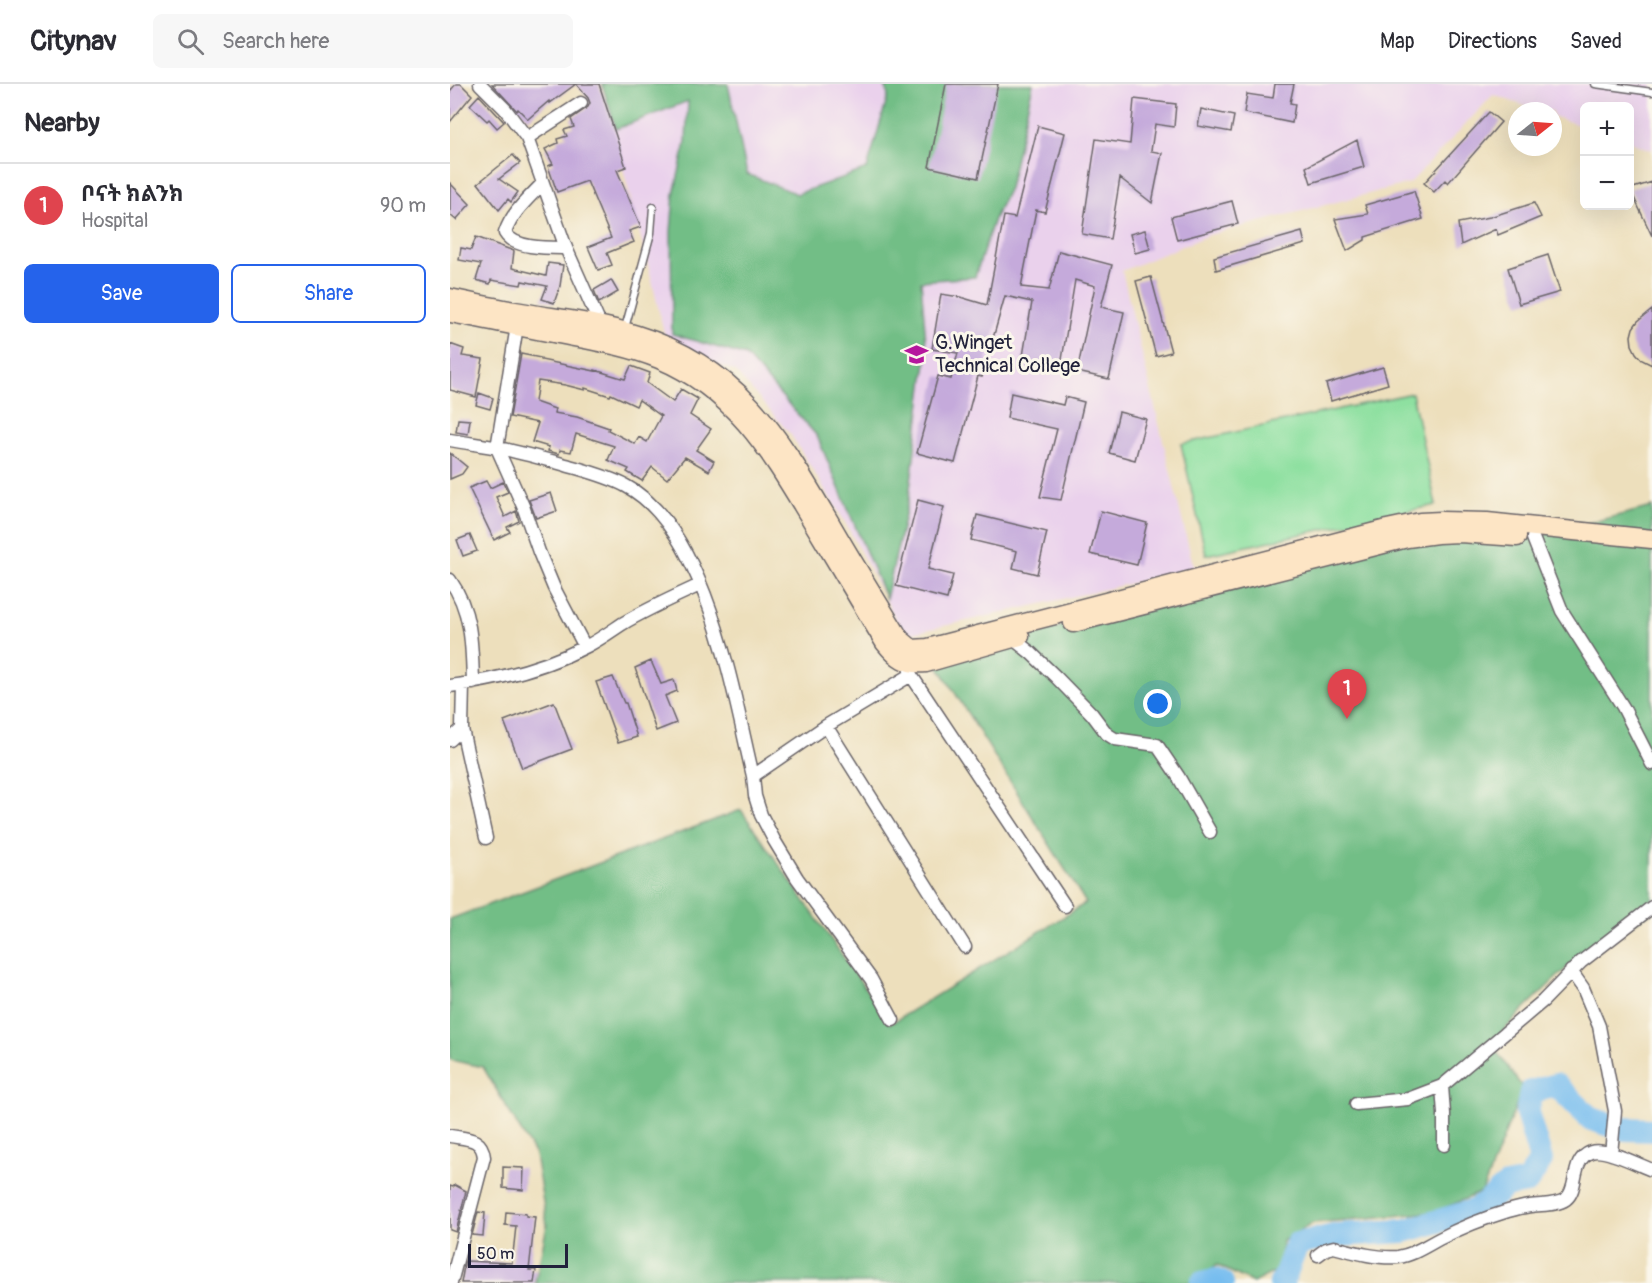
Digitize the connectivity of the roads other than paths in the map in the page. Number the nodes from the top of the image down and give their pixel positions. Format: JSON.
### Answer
{"nodes":[{"id":1,"x":480,"y":84,"type":"edge"},
{"id":2,"x":1595,"y":84,"type":"edge"},
{"id":3,"x":1652,"y":92,"type":"edge"},
{"id":4,"x":581,"y":103,"type":"dead end"},
{"id":5,"x":527,"y":138,"type":"junction"},
{"id":6,"x":543,"y":183,"type":"junction"},
{"id":7,"x":653,"y":207,"type":"dead end"},
{"id":8,"x":566,"y":248,"type":"junction"},
{"id":9,"x":450,"y":298,"type":"edge"},
{"id":10,"x":450,"y":313,"type":"edge"},
{"id":11,"x":517,"y":326,"type":"junction"},
{"id":12,"x":624,"y":331,"type":"junction"},
{"id":13,"x":603,"y":334,"type":"junction"},
{"id":14,"x":450,"y":440,"type":"edge"},
{"id":15,"x":497,"y":448,"type":"junction"},
{"id":16,"x":1575,"y":536,"type":"junction"},
{"id":17,"x":1533,"y":538,"type":"junction"},
{"id":18,"x":1652,"y":539,"type":"edge"},
{"id":19,"x":1652,"y":550,"type":"edge"},
{"id":20,"x":450,"y":580,"type":"edge"},
{"id":21,"x":700,"y":585,"type":"junction"},
{"id":22,"x":1012,"y":638,"type":"junction"},
{"id":23,"x":585,"y":647,"type":"junction"},
{"id":24,"x":909,"y":669,"type":"junction"},
{"id":25,"x":462,"y":684,"type":"edge"},
{"id":26,"x":826,"y":726,"type":"junction"},
{"id":27,"x":462,"y":729,"type":"junction"},
{"id":28,"x":450,"y":740,"type":"edge"},
{"id":29,"x":1652,"y":764,"type":"edge"},
{"id":30,"x":753,"y":776,"type":"junction"},
{"id":31,"x":1210,"y":832,"type":"dead end"},
{"id":32,"x":486,"y":838,"type":"dead end"},
{"id":33,"x":1065,"y":906,"type":"dead end"},
{"id":34,"x":1652,"y":907,"type":"edge"},
{"id":35,"x":965,"y":947,"type":"dead end"},
{"id":36,"x":1571,"y":971,"type":"junction"},
{"id":37,"x":893,"y":1020,"type":"dead end"},
{"id":38,"x":1442,"y":1086,"type":"junction"},
{"id":39,"x":1356,"y":1104,"type":"dead end"},
{"id":40,"x":450,"y":1136,"type":"edge"},
{"id":41,"x":1444,"y":1145,"type":"dead end"},
{"id":42,"x":1611,"y":1154,"type":"junction"},
{"id":43,"x":1652,"y":1170,"type":"edge"},
{"id":44,"x":1318,"y":1256,"type":"dead end"},
{"id":45,"x":451,"y":1283,"type":"edge"}],
"edges":[{"from":1,"to":5,"type":"street"},
{"from":2,"to":3,"type":"lane"},
{"from":4,"to":5,"type":"street"},
{"from":5,"to":6,"type":"street"},
{"from":6,"to":8,"type":"street"},
{"from":6,"to":8,"type":"street"},
{"from":7,"to":12,"type":"lane"},
{"from":8,"to":13,"type":"street"},
{"from":9,"to":13,"type":"main road"},
{"from":10,"to":11,"type":"main road"},
{"from":11,"to":13,"type":"main road"},
{"from":11,"to":15,"type":"street"},
{"from":12,"to":13,"type":"main road"},
{"from":12,"to":16,"type":"main road"},
{"from":13,"to":24,"type":"main road"},
{"from":14,"to":15,"type":"street"},
{"from":15,"to":21,"type":"street"},
{"from":15,"to":23,"type":"street"},
{"from":16,"to":17,"type":"main road"},
{"from":16,"to":18,"type":"main road"},
{"from":16,"to":19,"type":"main road"},
{"from":17,"to":22,"type":"main road"},
{"from":17,"to":29,"type":"street"},
{"from":20,"to":25,"type":"street"},
{"from":21,"to":23,"type":"street"},
{"from":21,"to":30,"type":"street"},
{"from":22,"to":24,"type":"main road"},
{"from":22,"to":31,"type":"street"},
{"from":23,"to":25,"type":"street"},
{"from":24,"to":26,"type":"street"},
{"from":24,"to":33,"type":"street"},
{"from":25,"to":27,"type":"street"},
{"from":26,"to":30,"type":"street"},
{"from":26,"to":35,"type":"street"},
{"from":27,"to":28,"type":"street"},
{"from":27,"to":32,"type":"street"},
{"from":30,"to":37,"type":"street"},
{"from":34,"to":36,"type":"street"},
{"from":36,"to":38,"type":"street"},
{"from":36,"to":42,"type":"street"},
{"from":38,"to":39,"type":"street"},
{"from":38,"to":41,"type":"street"},
{"from":40,"to":45,"type":"street"},
{"from":42,"to":43,"type":"street"},
{"from":42,"to":44,"type":"street"}]}
